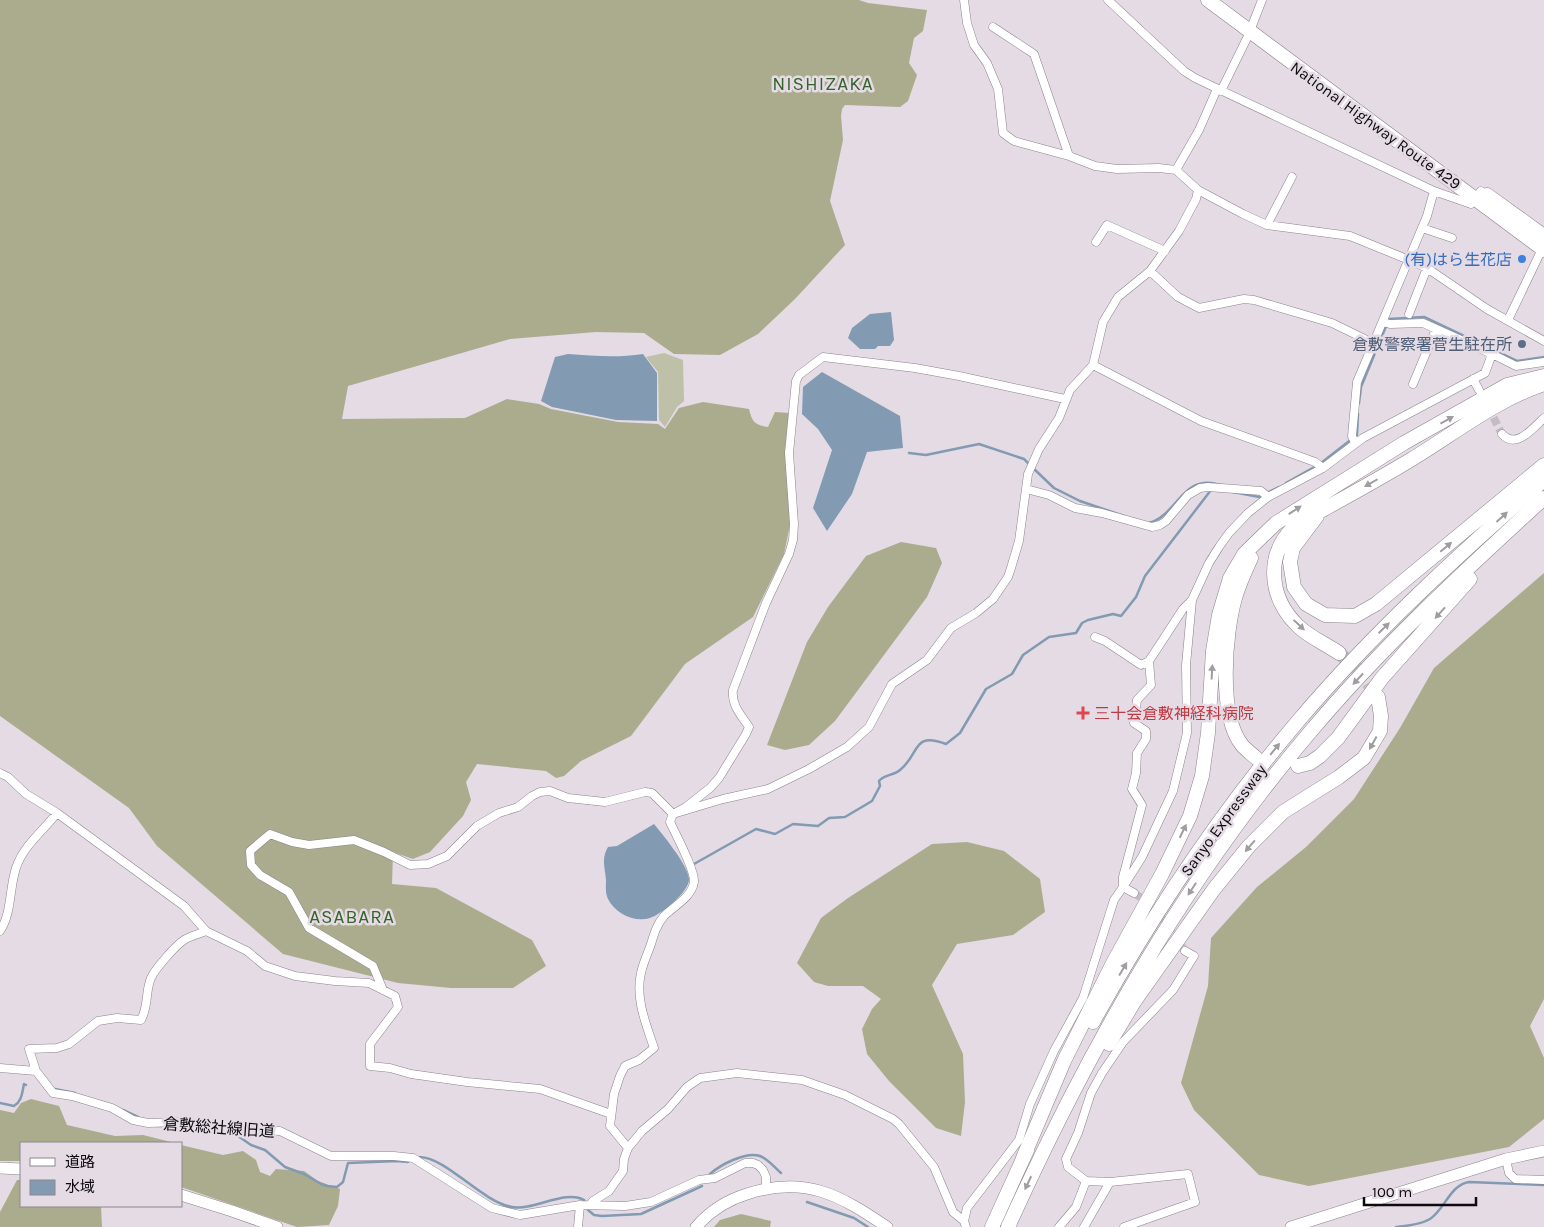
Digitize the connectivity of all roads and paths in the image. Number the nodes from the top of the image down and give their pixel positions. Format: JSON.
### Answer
{"nodes":[{"id":1,"x":964,"y":0,"type":"edge"},
{"id":2,"x":1108,"y":0,"type":"edge"},
{"id":3,"x":1208,"y":0,"type":"edge"},
{"id":4,"x":1223,"y":0,"type":"edge"},
{"id":5,"x":1262,"y":0,"type":"edge"},
{"id":6,"x":993,"y":27,"type":"dead end"},
{"id":7,"x":1252,"y":27,"type":"junction"},
{"id":8,"x":1219,"y":90,"type":"junction"},
{"id":9,"x":1069,"y":156,"type":"junction"},
{"id":10,"x":1176,"y":170,"type":"junction"},
{"id":11,"x":1292,"y":177,"type":"dead end"},
{"id":12,"x":1198,"y":190,"type":"junction"},
{"id":13,"x":1434,"y":191,"type":"junction"},
{"id":14,"x":1478,"y":194,"type":"junction"},
{"id":15,"x":1267,"y":224,"type":"junction"},
{"id":16,"x":1422,"y":228,"type":"junction"},
{"id":17,"x":1452,"y":238,"type":"dead end"},
{"id":18,"x":1096,"y":242,"type":"dead end"},
{"id":19,"x":1543,"y":245,"type":"edge"},
{"id":20,"x":1165,"y":250,"type":"junction"},
{"id":21,"x":1409,"y":260,"type":"junction"},
{"id":22,"x":1427,"y":268,"type":"junction"},
{"id":23,"x":1150,"y":271,"type":"junction"},
{"id":24,"x":1409,"y":314,"type":"dead end"},
{"id":25,"x":1508,"y":320,"type":"junction"},
{"id":26,"x":1387,"y":323,"type":"junction"},
{"id":27,"x":1436,"y":329,"type":"junction"},
{"id":28,"x":1544,"y":341,"type":"edge"},
{"id":29,"x":1374,"y":344,"type":"junction"},
{"id":30,"x":1492,"y":354,"type":"junction"},
{"id":31,"x":1544,"y":362,"type":"edge"},
{"id":32,"x":1093,"y":365,"type":"junction"},
{"id":33,"x":1544,"y":376,"type":"edge"},
{"id":34,"x":1473,"y":379,"type":"junction"},
{"id":35,"x":1412,"y":384,"type":"dead end"},
{"id":36,"x":1544,"y":384,"type":"edge"},
{"id":37,"x":1479,"y":390,"type":"dead end"},
{"id":38,"x":1065,"y":399,"type":"junction"},
{"id":39,"x":1544,"y":418,"type":"edge"},
{"id":40,"x":1502,"y":434,"type":"dead end"},
{"id":41,"x":1353,"y":440,"type":"junction"},
{"id":42,"x":1544,"y":465,"type":"edge"},
{"id":43,"x":1321,"y":466,"type":"junction"},
{"id":44,"x":1544,"y":480,"type":"edge"},
{"id":45,"x":1026,"y":489,"type":"junction"},
{"id":46,"x":1266,"y":495,"type":"junction"},
{"id":47,"x":1544,"y":498,"type":"edge"},
{"id":48,"x":1323,"y":510,"type":"junction"},
{"id":49,"x":1258,"y":542,"type":"junction"},
{"id":50,"x":1192,"y":600,"type":"junction"},
{"id":51,"x":1095,"y":637,"type":"dead end"},
{"id":52,"x":1339,"y":652,"type":"tunnel mouth"},
{"id":53,"x":1149,"y":662,"type":"junction"},
{"id":54,"x":1378,"y":697,"type":"tunnel mouth"},
{"id":55,"x":1256,"y":758,"type":"dead end"},
{"id":56,"x":1298,"y":766,"type":"dead end"},
{"id":57,"x":0,"y":773,"type":"edge"},
{"id":58,"x":57,"y":813,"type":"junction"},
{"id":59,"x":673,"y":814,"type":"junction"},
{"id":60,"x":1124,"y":887,"type":"junction"},
{"id":61,"x":1134,"y":893,"type":"tunnel mouth"},
{"id":62,"x":206,"y":931,"type":"junction"},
{"id":63,"x":0,"y":932,"type":"edge"},
{"id":64,"x":1185,"y":951,"type":"tunnel mouth"},
{"id":65,"x":382,"y":990,"type":"junction"},
{"id":66,"x":0,"y":1068,"type":"edge"},
{"id":67,"x":36,"y":1071,"type":"junction"},
{"id":68,"x":611,"y":1114,"type":"junction"},
{"id":69,"x":628,"y":1148,"type":"junction"},
{"id":70,"x":1544,"y":1151,"type":"edge"},
{"id":71,"x":1023,"y":1158,"type":"junction"},
{"id":72,"x":1506,"y":1159,"type":"junction"},
{"id":73,"x":1037,"y":1165,"type":"junction"},
{"id":74,"x":0,"y":1168,"type":"edge"},
{"id":75,"x":20,"y":1169,"type":"edge"},
{"id":76,"x":1544,"y":1180,"type":"edge"},
{"id":77,"x":1086,"y":1181,"type":"junction"},
{"id":78,"x":1110,"y":1182,"type":"junction"},
{"id":79,"x":766,"y":1188,"type":"junction"},
{"id":80,"x":182,"y":1195,"type":"edge"},
{"id":81,"x":585,"y":1205,"type":"junction"},
{"id":82,"x":994,"y":1221,"type":"edge"},
{"id":83,"x":965,"y":1224,"type":"edge"},
{"id":84,"x":1009,"y":1224,"type":"edge"},
{"id":85,"x":276,"y":1227,"type":"edge"},
{"id":86,"x":578,"y":1227,"type":"edge"},
{"id":87,"x":696,"y":1227,"type":"edge"},
{"id":88,"x":887,"y":1227,"type":"edge"},
{"id":89,"x":1059,"y":1227,"type":"edge"},
{"id":90,"x":1084,"y":1227,"type":"edge"},
{"id":91,"x":1124,"y":1227,"type":"edge"},
{"id":92,"x":1292,"y":1227,"type":"edge"}],
"edges":[{"from":1,"to":9,"type":"street"},
{"from":2,"to":8,"type":"street"},
{"from":3,"to":7,"type":"highway","name":"National Highway Route 429"},
{"from":4,"to":7,"type":"highway","name":"National Highway Route 429"},
{"from":5,"to":7,"type":"street"},
{"from":6,"to":9,"type":"street"},
{"from":7,"to":8,"type":"street"},
{"from":7,"to":14,"type":"highway","name":"National Highway Route 429"},
{"from":8,"to":10,"type":"street"},
{"from":8,"to":13,"type":"street"},
{"from":9,"to":10,"type":"street"},
{"from":10,"to":12,"type":"street"},
{"from":11,"to":15,"type":"street"},
{"from":12,"to":15,"type":"street"},
{"from":12,"to":20,"type":"street"},
{"from":13,"to":14,"type":"street"},
{"from":13,"to":16,"type":"street"},
{"from":14,"to":19,"type":"highway","name":"National Highway Route 429"},
{"from":15,"to":21,"type":"street"},
{"from":16,"to":17,"type":"street"},
{"from":16,"to":21,"type":"street"},
{"from":18,"to":20,"type":"street"},
{"from":19,"to":25,"type":"street"},
{"from":20,"to":23,"type":"street"},
{"from":21,"to":22,"type":"street"},
{"from":21,"to":26,"type":"street"},
{"from":22,"to":24,"type":"street"},
{"from":22,"to":25,"type":"street"},
{"from":23,"to":29,"type":"street"},
{"from":23,"to":32,"type":"street"},
{"from":25,"to":28,"type":"street"},
{"from":26,"to":27,"type":"street"},
{"from":26,"to":29,"type":"street"},
{"from":27,"to":30,"type":"street"},
{"from":27,"to":35,"type":"street"},
{"from":29,"to":41,"type":"street"},
{"from":30,"to":31,"type":"street"},
{"from":30,"to":34,"type":"street"},
{"from":32,"to":38,"type":"street"},
{"from":32,"to":43,"type":"street"},
{"from":49,"to":33,"type":"highway","one_way":true},
{"from":34,"to":37,"type":"street"},
{"from":34,"to":41,"type":"street"},
{"from":36,"to":48,"type":"highway","one_way":true},
{"from":38,"to":45,"type":"street"},
{"from":38,"to":59,"type":"street"},
{"from":39,"to":40,"type":"street"},
{"from":41,"to":43,"type":"street"},
{"from":48,"to":42,"type":"highway","one_way":true},
{"from":43,"to":46,"type":"street"},
{"from":71,"to":44,"type":"highway","name":"Sanyo Expressway","one_way":true},
{"from":45,"to":46,"type":"street"},
{"from":45,"to":59,"type":"street"},
{"from":46,"to":50,"type":"street"},
{"from":47,"to":56,"type":"highway","one_way":true},
{"from":47,"to":73,"type":"highway","name":"Sanyo Expressway","one_way":true},
{"from":48,"to":52,"type":"highway","one_way":true},
{"from":49,"to":55,"type":"highway"},
{"from":71,"to":49,"type":"highway","one_way":true},
{"from":50,"to":53,"type":"street"},
{"from":50,"to":60,"type":"street"},
{"from":51,"to":53,"type":"street"},
{"from":53,"to":60,"type":"street"},
{"from":54,"to":73,"type":"highway","one_way":true},
{"from":57,"to":58,"type":"street"},
{"from":58,"to":62,"type":"street"},
{"from":58,"to":63,"type":"street"},
{"from":59,"to":65,"type":"street"},
{"from":59,"to":68,"type":"street"},
{"from":60,"to":61,"type":"street"},
{"from":60,"to":83,"type":"street"},
{"from":62,"to":65,"type":"street"},
{"from":62,"to":67,"type":"street"},
{"from":64,"to":77,"type":"street"},
{"from":65,"to":68,"type":"street"},
{"from":66,"to":67,"type":"street"},
{"from":67,"to":81,"type":"street","name":"倉敷総社線旧道"},
{"from":68,"to":69,"type":"street"},
{"from":69,"to":81,"type":"street"},
{"from":69,"to":83,"type":"street"},
{"from":70,"to":72,"type":"main road"},
{"from":71,"to":82,"type":"highway","name":"Sanyo Expressway"},
{"from":72,"to":76,"type":"street"},
{"from":72,"to":92,"type":"main road"},
{"from":73,"to":84,"type":"highway","name":"Sanyo Expressway","one_way":true},
{"from":74,"to":75,"type":"main road"},
{"from":77,"to":78,"type":"street"},
{"from":77,"to":89,"type":"street"},
{"from":78,"to":90,"type":"street"},
{"from":78,"to":91,"type":"street"},
{"from":79,"to":81,"type":"street","name":"倉敷総社線旧道"},
{"from":79,"to":87,"type":"main road"},
{"from":79,"to":88,"type":"main road"},
{"from":80,"to":85,"type":"main road"},
{"from":81,"to":86,"type":"street"}]}
